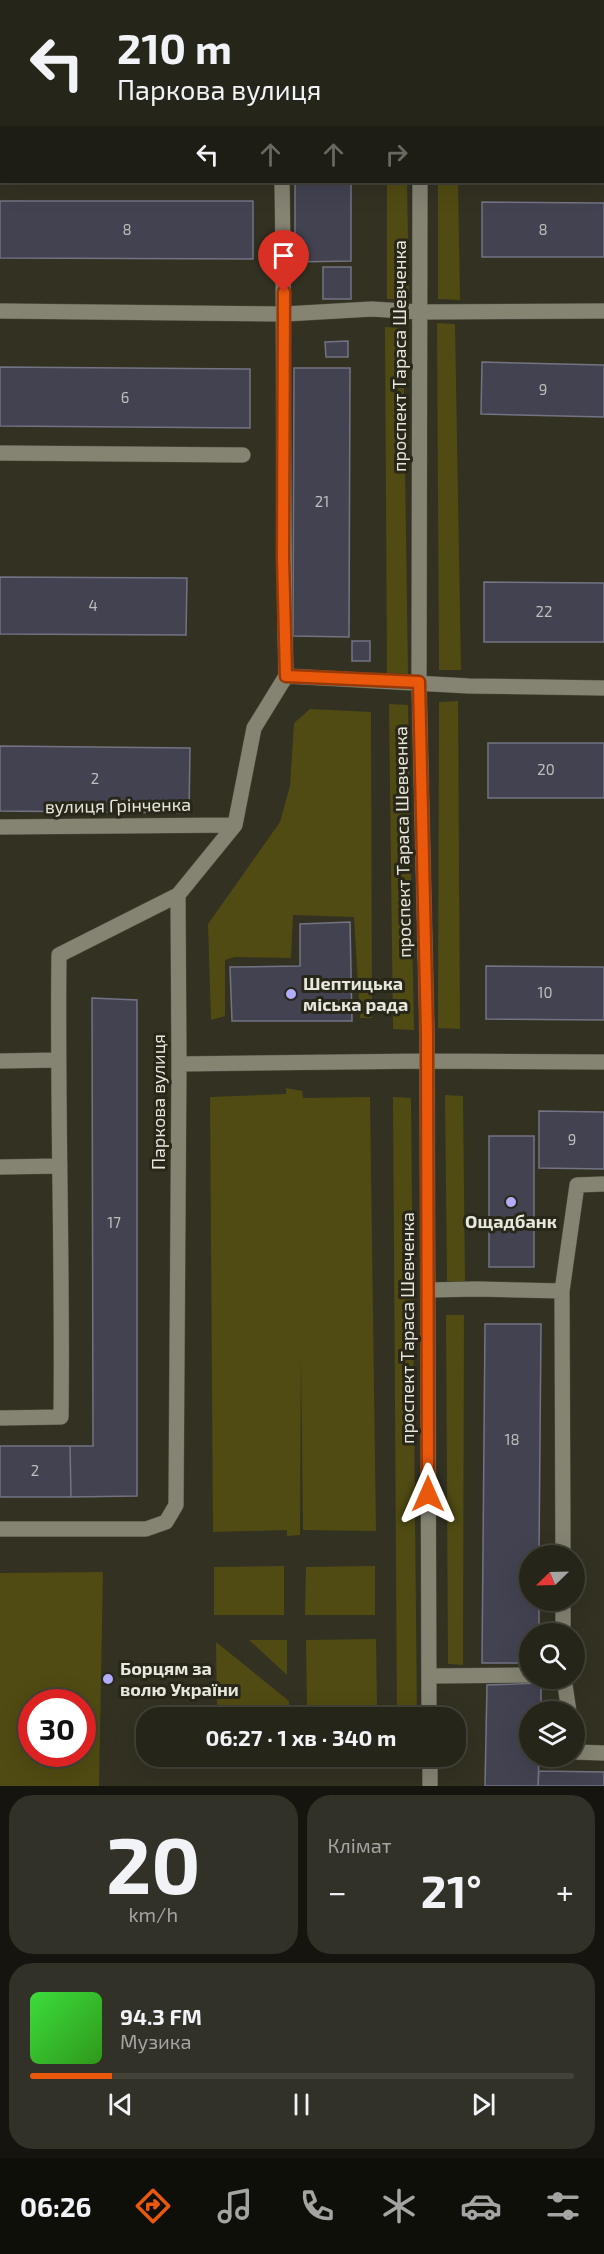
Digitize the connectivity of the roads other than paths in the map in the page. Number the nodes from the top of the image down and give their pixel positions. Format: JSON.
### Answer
{"nodes":[{"id":1,"x":282,"y":183,"type":"edge"},
{"id":2,"x":420,"y":183,"type":"edge"},
{"id":3,"x":0,"y":311,"type":"edge"},
{"id":4,"x":604,"y":311,"type":"edge"},
{"id":5,"x":419,"y":312,"type":"junction"},
{"id":6,"x":285,"y":314,"type":"junction"},
{"id":7,"x":0,"y":453,"type":"edge"},
{"id":8,"x":243,"y":455,"type":"dead end"},
{"id":9,"x":286,"y":676,"type":"junction"},
{"id":10,"x":419,"y":682,"type":"junction"},
{"id":11,"x":604,"y":688,"type":"edge"},
{"id":12,"x":236,"y":825,"type":"junction"},
{"id":13,"x":0,"y":827,"type":"edge"},
{"id":14,"x":178,"y":895,"type":"junction"},
{"id":15,"x":58,"y":1060,"type":"junction"},
{"id":16,"x":0,"y":1061,"type":"edge"},
{"id":17,"x":426,"y":1061,"type":"junction"},
{"id":18,"x":604,"y":1062,"type":"edge"},
{"id":19,"x":179,"y":1064,"type":"junction"},
{"id":20,"x":60,"y":1166,"type":"junction"},
{"id":21,"x":0,"y":1167,"type":"edge"},
{"id":22,"x":604,"y":1184,"type":"edge"},
{"id":23,"x":428,"y":1290,"type":"junction"},
{"id":24,"x":562,"y":1291,"type":"junction"},
{"id":25,"x":0,"y":1418,"type":"edge"},
{"id":26,"x":0,"y":1529,"type":"edge"},
{"id":27,"x":563,"y":1545,"type":"edge"},
{"id":28,"x":519,"y":1675,"type":"edge"},
{"id":29,"x":429,"y":1676,"type":"junction"},
{"id":30,"x":429,"y":1707,"type":"edge"},
{"id":31,"x":585,"y":1752,"type":"edge"},
{"id":32,"x":604,"y":1753,"type":"edge"},
{"id":33,"x":430,"y":1767,"type":"edge"},
{"id":34,"x":430,"y":1786,"type":"edge"}],
"edges":[{"from":1,"to":6,"type":"street"},
{"from":2,"to":5,"type":"street","name":"проспект Тараса Шевченка"},
{"from":3,"to":6,"type":"street"},
{"from":4,"to":5,"type":"street"},
{"from":5,"to":6,"type":"street"},
{"from":5,"to":10,"type":"street","name":"проспект Тараса Шевченка"},
{"from":6,"to":9,"type":"street"},
{"from":7,"to":8,"type":"street"},
{"from":9,"to":10,"type":"street"},
{"from":9,"to":12,"type":"street"},
{"from":10,"to":11,"type":"street"},
{"from":10,"to":17,"type":"street","name":"проспект Тараса Шевченка"},
{"from":12,"to":13,"type":"street","name":"вулиця Грінченка"},
{"from":12,"to":14,"type":"street"},
{"from":14,"to":15,"type":"street"},
{"from":14,"to":19,"type":"street","name":"Паркова вулиця"},
{"from":15,"to":16,"type":"street"},
{"from":15,"to":20,"type":"street"},
{"from":17,"to":18,"type":"street"},
{"from":17,"to":19,"type":"street"},
{"from":17,"to":23,"type":"street","name":"проспект Тараса Шевченка"},
{"from":19,"to":26,"type":"street","name":"Паркова вулиця"},
{"from":20,"to":21,"type":"street"},
{"from":20,"to":25,"type":"street"},
{"from":22,"to":24,"type":"street"},
{"from":23,"to":24,"type":"street"},
{"from":23,"to":29,"type":"street","name":"проспект Тараса Шевченка"},
{"from":24,"to":27,"type":"street"},
{"from":28,"to":29,"type":"street"},
{"from":29,"to":30,"type":"street","name":"проспект Тараса Шевченка"},
{"from":31,"to":32,"type":"street"},
{"from":33,"to":34,"type":"street"}]}
